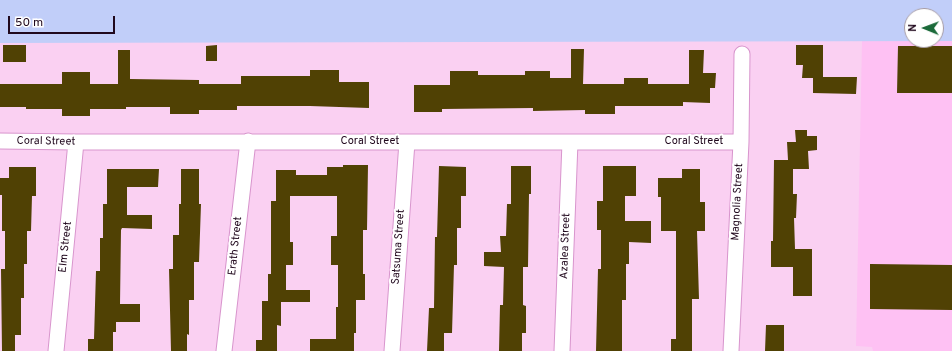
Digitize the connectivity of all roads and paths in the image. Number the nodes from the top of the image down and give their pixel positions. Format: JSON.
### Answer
{"nodes":[{"id":1,"x":742,"y":54,"type":"dead end"},
{"id":2,"x":0,"y":141,"type":"edge"},
{"id":3,"x":248,"y":141,"type":"junction"},
{"id":4,"x":76,"y":142,"type":"junction"},
{"id":5,"x":407,"y":142,"type":"junction"},
{"id":6,"x":570,"y":142,"type":"junction"},
{"id":7,"x":741,"y":142,"type":"junction"},
{"id":8,"x":56,"y":351,"type":"edge"},
{"id":9,"x":224,"y":351,"type":"edge"},
{"id":10,"x":392,"y":351,"type":"edge"},
{"id":11,"x":562,"y":351,"type":"edge"},
{"id":12,"x":731,"y":351,"type":"edge"}],
"edges":[{"from":1,"to":7,"type":"street","name":"Magnolia Street"},
{"from":2,"to":4,"type":"street","name":"Coral Street"},
{"from":3,"to":4,"type":"street","name":"Coral Street"},
{"from":3,"to":5,"type":"street","name":"Coral Street"},
{"from":3,"to":9,"type":"street","name":"Erath Street"},
{"from":4,"to":8,"type":"street","name":"Elm Street"},
{"from":5,"to":6,"type":"street","name":"Coral Street"},
{"from":5,"to":10,"type":"street","name":"Satsuma Street"},
{"from":6,"to":7,"type":"street","name":"Coral Street"},
{"from":6,"to":11,"type":"street","name":"Azalea Street"},
{"from":7,"to":12,"type":"street","name":"Magnolia Street"}]}
